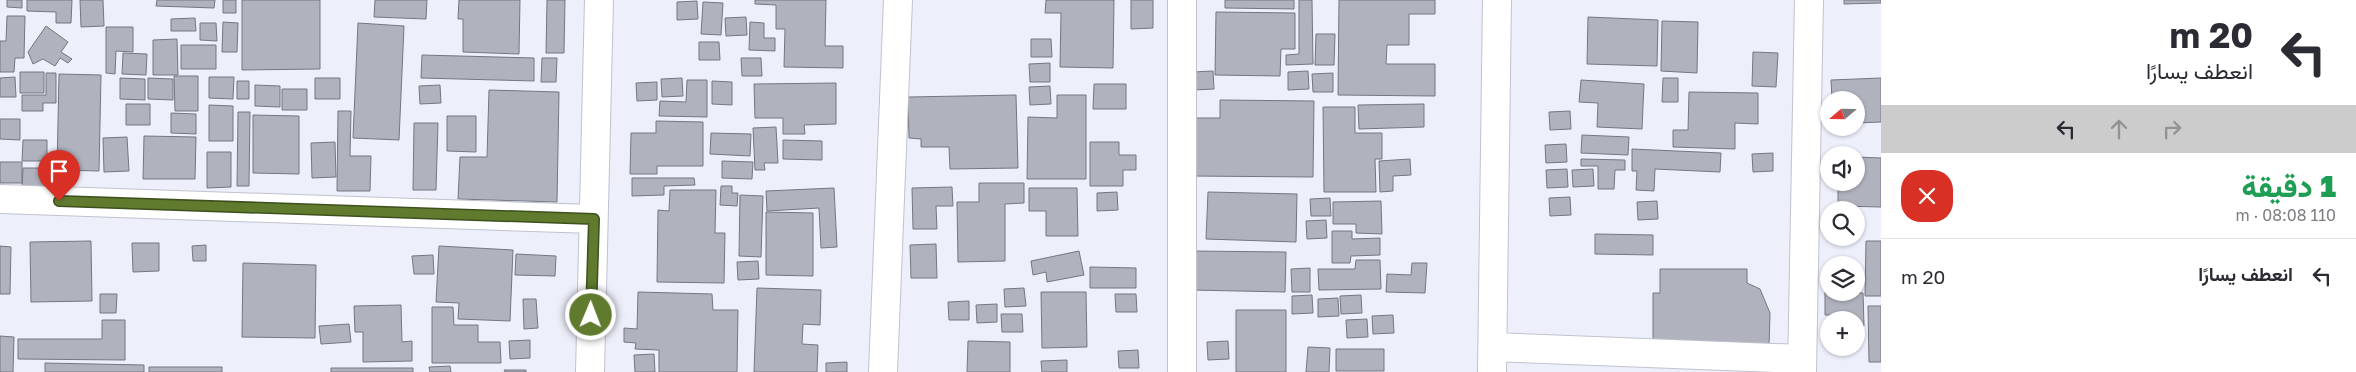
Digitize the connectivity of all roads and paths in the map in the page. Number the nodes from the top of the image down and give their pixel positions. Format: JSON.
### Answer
{"nodes":[{"id":1,"x":599,"y":0,"type":"edge"},
{"id":2,"x":898,"y":0,"type":"edge"},
{"id":3,"x":1182,"y":0,"type":"edge"},
{"id":4,"x":1497,"y":0,"type":"edge"},
{"id":5,"x":1809,"y":0,"type":"edge"},
{"id":6,"x":0,"y":200,"type":"edge"},
{"id":7,"x":594,"y":219,"type":"junction"},
{"id":8,"x":1492,"y":359,"type":"edge"},
{"id":9,"x":1802,"y":366,"type":"edge"},
{"id":10,"x":590,"y":372,"type":"edge"},
{"id":11,"x":883,"y":372,"type":"edge"},
{"id":12,"x":1182,"y":372,"type":"edge"}],
"edges":[{"from":1,"to":7,"type":"street"},
{"from":2,"to":11,"type":"street"},
{"from":3,"to":12,"type":"street"},
{"from":4,"to":8,"type":"street"},
{"from":5,"to":9,"type":"street"},
{"from":6,"to":7,"type":"street"},
{"from":7,"to":10,"type":"street"},
{"from":8,"to":9,"type":"street"}]}
